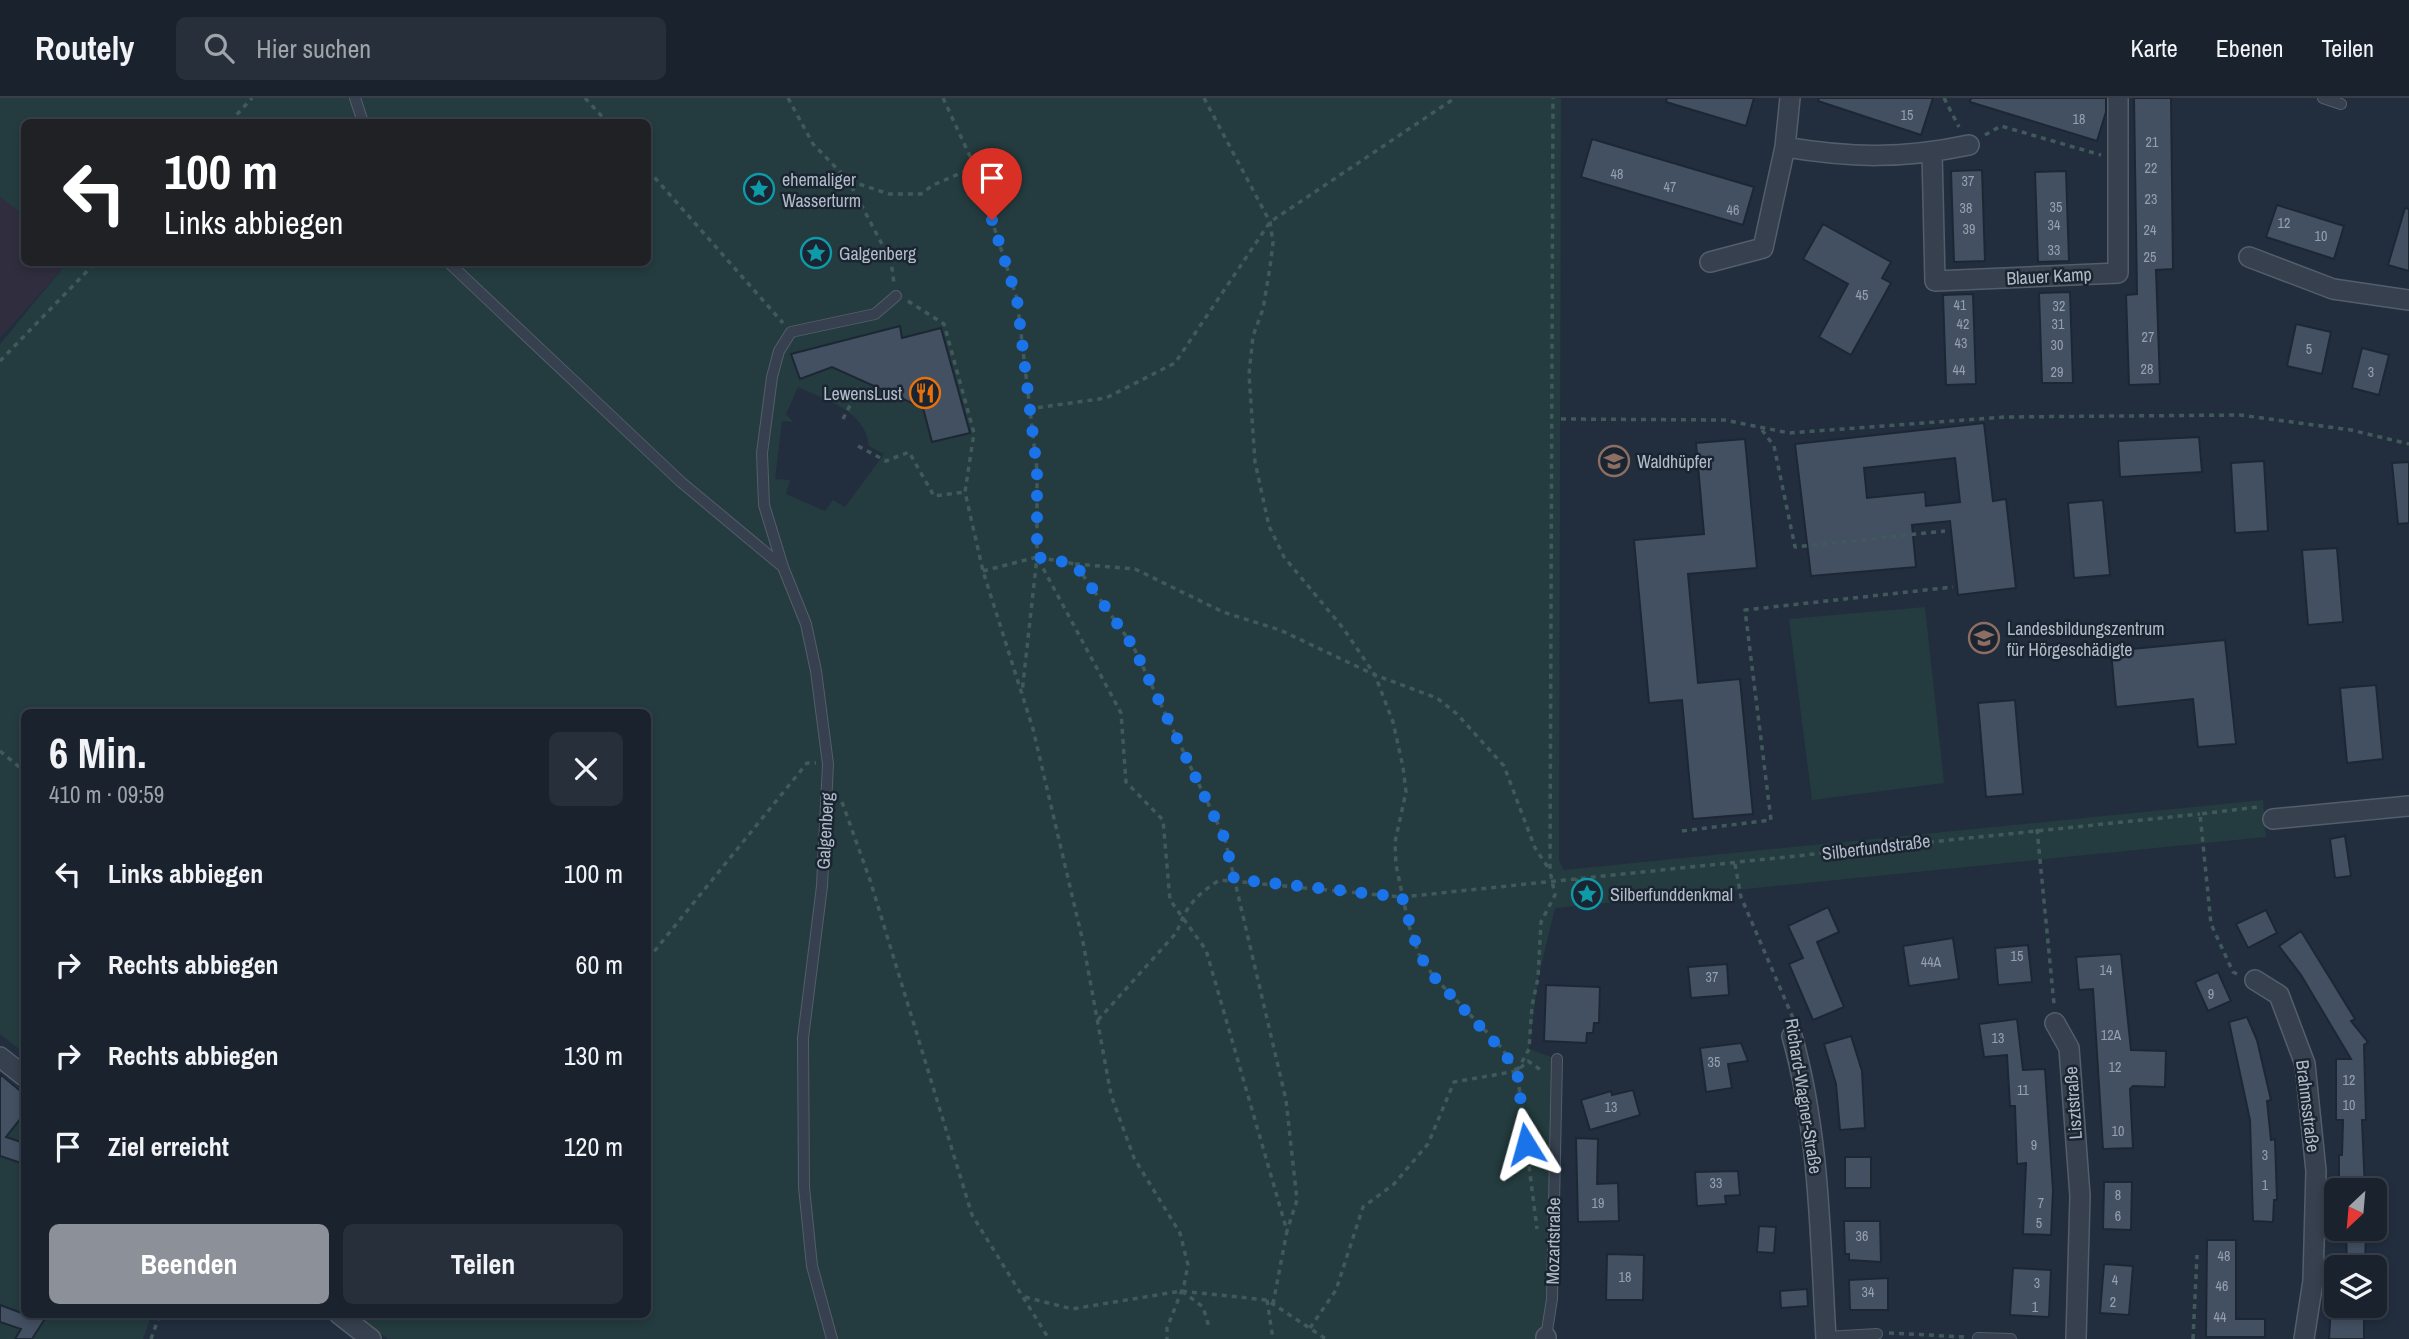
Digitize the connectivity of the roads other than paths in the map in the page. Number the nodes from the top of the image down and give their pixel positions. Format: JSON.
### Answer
{"nodes":[{"id":1,"x":355,"y":98,"type":"edge"},
{"id":2,"x":1790,"y":98,"type":"edge"},
{"id":3,"x":2118,"y":98,"type":"edge"},
{"id":4,"x":2323,"y":98,"type":"edge"},
{"id":5,"x":2342,"y":104,"type":"dead end"},
{"id":6,"x":362,"y":119,"type":"edge"},
{"id":7,"x":1969,"y":145,"type":"road end"},
{"id":8,"x":1785,"y":147,"type":"junction"},
{"id":9,"x":1932,"y":152,"type":"junction"},
{"id":10,"x":2249,"y":257,"type":"dead end"},
{"id":11,"x":1710,"y":262,"type":"dead end"},
{"id":12,"x":452,"y":266,"type":"edge"},
{"id":13,"x":896,"y":296,"type":"road end"},
{"id":14,"x":2409,"y":300,"type":"edge"},
{"id":15,"x":783,"y":567,"type":"junction"},
{"id":16,"x":2409,"y":806,"type":"edge"},
{"id":17,"x":2266,"y":813,"type":"road end"},
{"id":18,"x":2255,"y":981,"type":"road end"},
{"id":19,"x":2055,"y":1023,"type":"road end"},
{"id":20,"x":1792,"y":1037,"type":"road end"},
{"id":21,"x":0,"y":1057,"type":"edge"},
{"id":22,"x":1557,"y":1059,"type":"road end"},
{"id":23,"x":21,"y":1074,"type":"edge"},
{"id":24,"x":344,"y":1318,"type":"edge"},
{"id":25,"x":1877,"y":1334,"type":"road end"},
{"id":26,"x":1546,"y":1338,"type":"edge"},
{"id":27,"x":1826,"y":1338,"type":"edge"},
{"id":28,"x":1978,"y":1338,"type":"edge"},
{"id":29,"x":371,"y":1339,"type":"edge"},
{"id":30,"x":832,"y":1339,"type":"edge"},
{"id":31,"x":2011,"y":1339,"type":"edge"},
{"id":32,"x":2076,"y":1339,"type":"edge"},
{"id":33,"x":2304,"y":1339,"type":"edge"}],
"edges":[{"from":1,"to":6,"type":"lane"},
{"from":2,"to":8,"type":"street"},
{"from":3,"to":9,"type":"street","name":"Blauer Kamp"},
{"from":4,"to":5,"type":"lane"},
{"from":7,"to":9,"type":"street"},
{"from":8,"to":9,"type":"street"},
{"from":8,"to":11,"type":"street"},
{"from":10,"to":14,"type":"street"},
{"from":12,"to":15,"type":"lane","name":"Galgenberg"},
{"from":13,"to":15,"type":"lane"},
{"from":15,"to":30,"type":"lane","name":"Galgenberg"},
{"from":16,"to":17,"type":"street"},
{"from":18,"to":33,"type":"street","name":"Brahmsstraße"},
{"from":19,"to":32,"type":"street","name":"Lisztstraße"},
{"from":20,"to":27,"type":"street","name":"Richard-Wagner-Straße"},
{"from":21,"to":23,"type":"street"},
{"from":22,"to":26,"type":"lane","name":"Mozartstraße"},
{"from":24,"to":29,"type":"street"},
{"from":25,"to":27,"type":"lane"},
{"from":28,"to":31,"type":"lane"}]}
